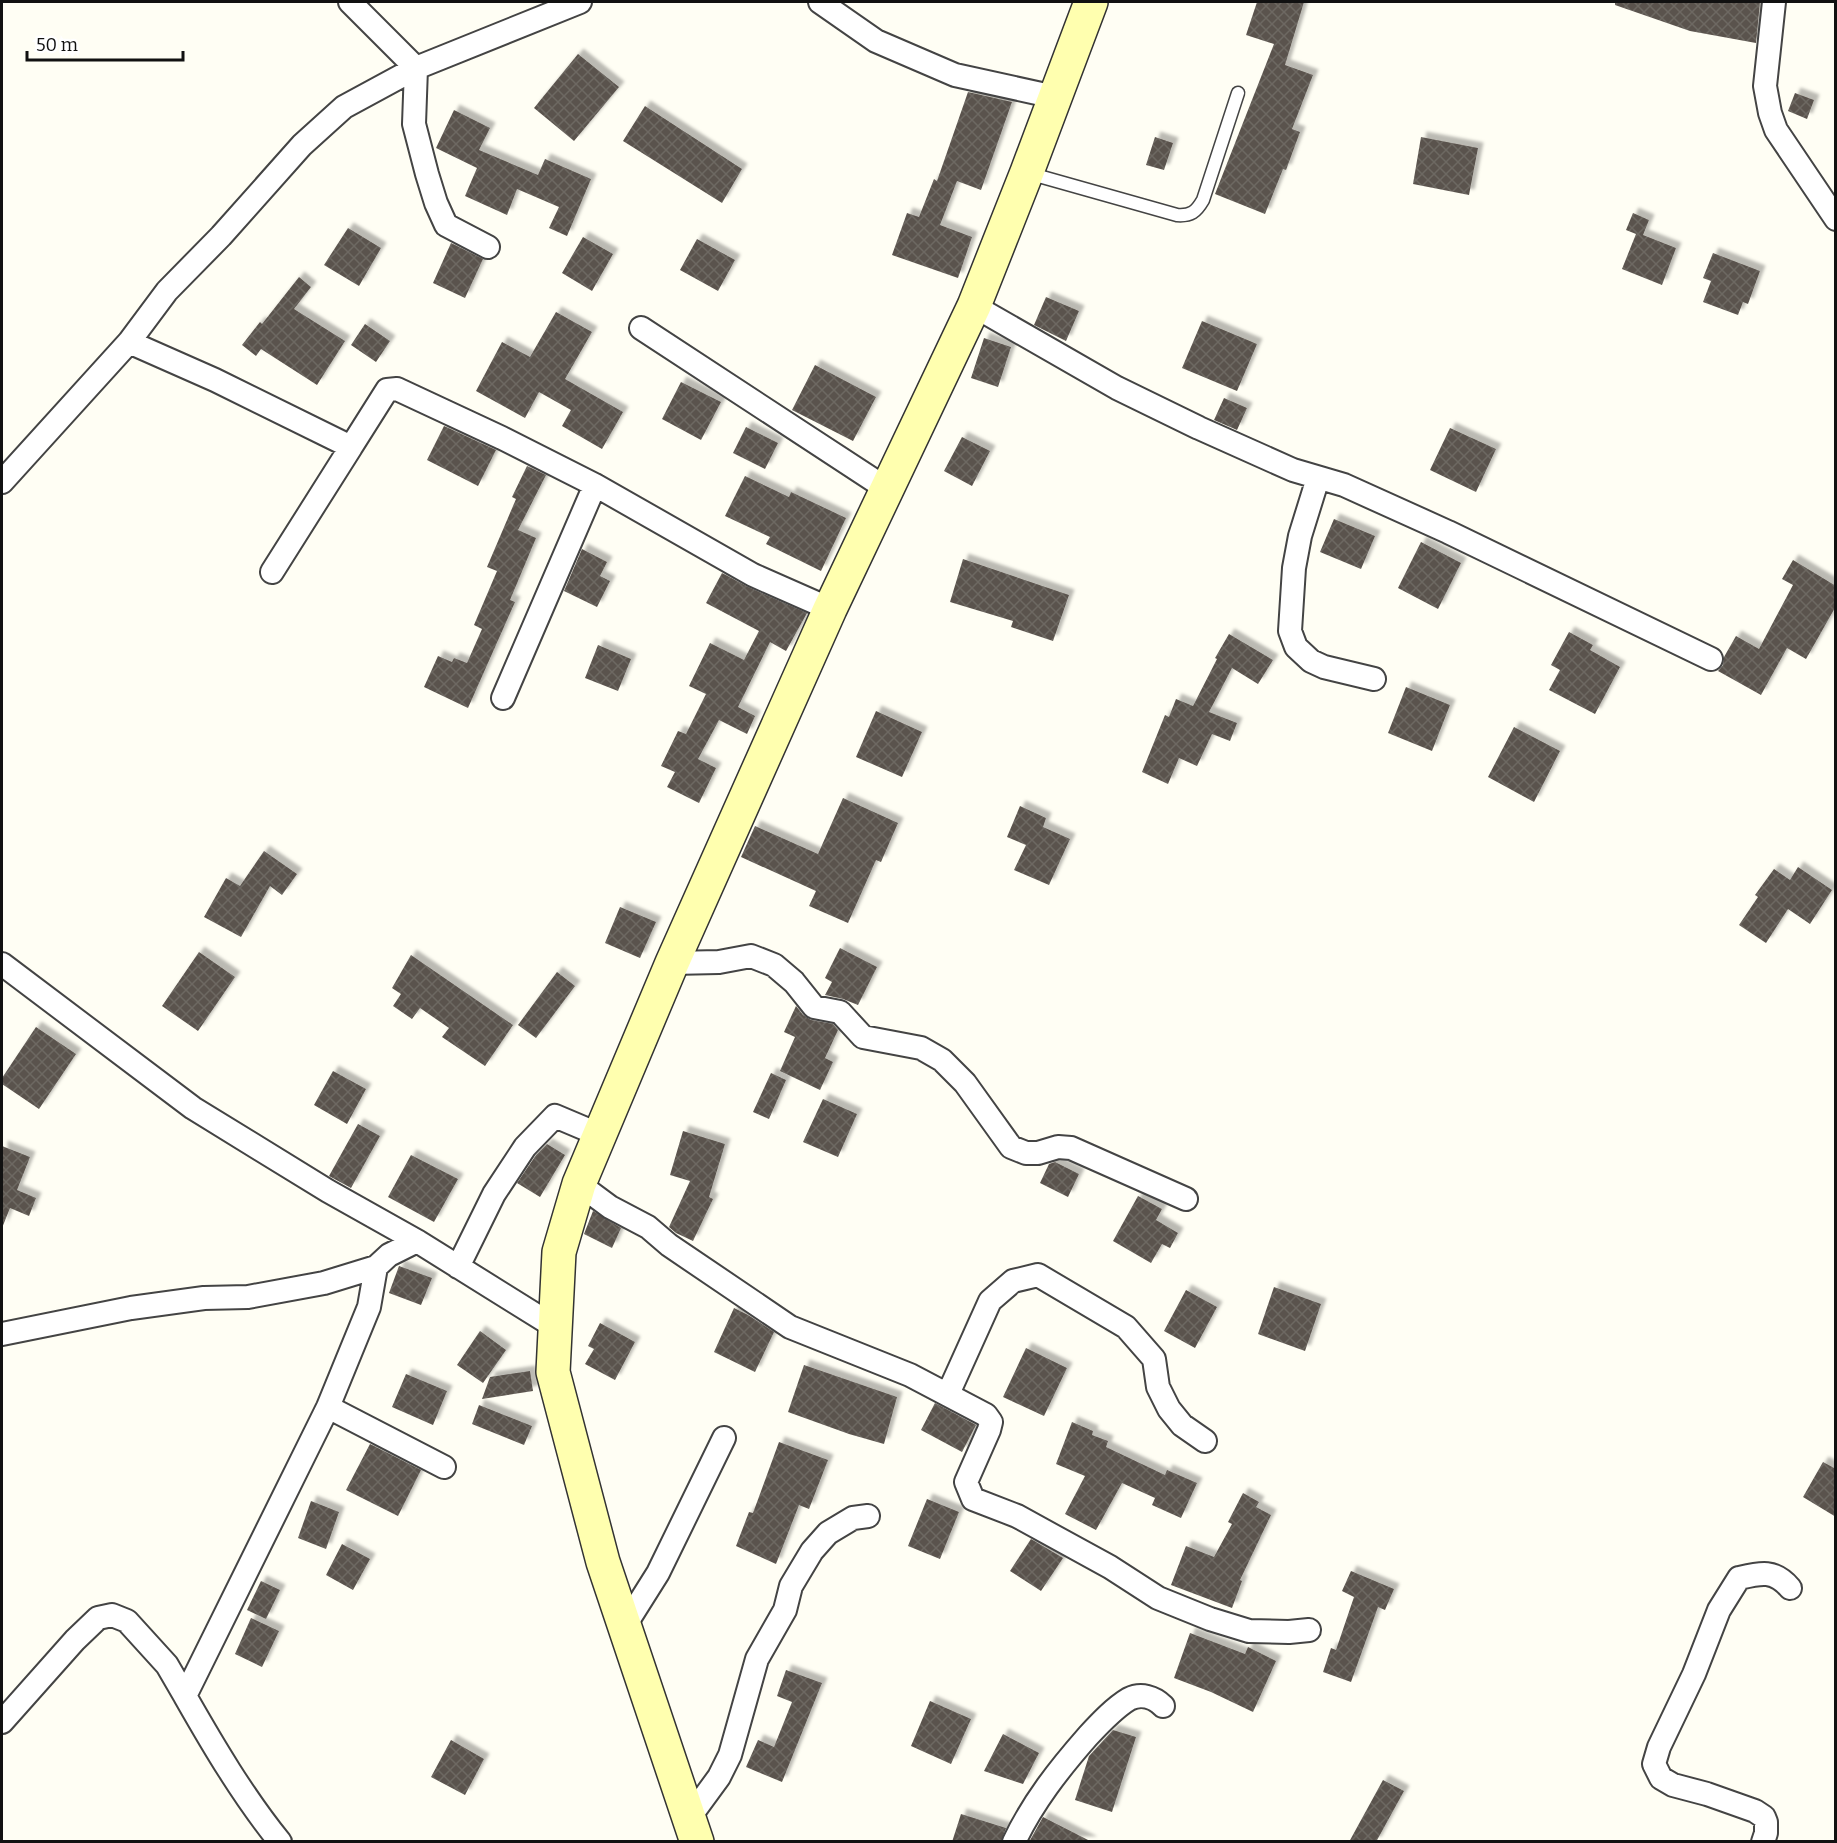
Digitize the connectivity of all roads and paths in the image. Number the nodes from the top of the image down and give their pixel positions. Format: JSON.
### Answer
{"nodes":[{"id":1,"x":350,"y":2,"type":"edge"},
{"id":2,"x":580,"y":2,"type":"edge"},
{"id":3,"x":820,"y":2,"type":"edge"},
{"id":4,"x":1091,"y":2,"type":"edge"},
{"id":5,"x":1774,"y":2,"type":"edge"},
{"id":6,"x":416,"y":68,"type":"junction"},
{"id":7,"x":1238,"y":93,"type":"dead end"},
{"id":8,"x":1055,"y":97,"type":"junction"},
{"id":9,"x":1027,"y":172,"type":"junction"},
{"id":10,"x":1836,"y":219,"type":"edge"},
{"id":11,"x":488,"y":247,"type":"dead end"},
{"id":12,"x":974,"y":306,"type":"junction"},
{"id":13,"x":641,"y":328,"type":"dead end"},
{"id":14,"x":129,"y":342,"type":"junction"},
{"id":15,"x":351,"y":447,"type":"junction"},
{"id":16,"x":1318,"y":478,"type":"junction"},
{"id":17,"x":2,"y":482,"type":"edge"},
{"id":18,"x":595,"y":485,"type":"junction"},
{"id":19,"x":887,"y":489,"type":"junction"},
{"id":20,"x":272,"y":572,"type":"dead end"},
{"id":21,"x":830,"y":609,"type":"junction"},
{"id":22,"x":1710,"y":659,"type":"dead end"},
{"id":23,"x":1374,"y":680,"type":"dead end"},
{"id":24,"x":503,"y":698,"type":"dead end"},
{"id":25,"x":672,"y":963,"type":"junction"},
{"id":26,"x":2,"y":964,"type":"edge"},
{"id":27,"x":600,"y":1135,"type":"junction"},
{"id":28,"x":579,"y":1184,"type":"junction"},
{"id":29,"x":1186,"y":1199,"type":"dead end"},
{"id":30,"x":417,"y":1241,"type":"junction"},
{"id":31,"x":376,"y":1267,"type":"junction"},
{"id":32,"x":459,"y":1267,"type":"junction"},
{"id":33,"x":555,"y":1327,"type":"junction"},
{"id":34,"x":2,"y":1334,"type":"edge"},
{"id":35,"x":948,"y":1394,"type":"junction"},
{"id":36,"x":328,"y":1407,"type":"junction"},
{"id":37,"x":723,"y":1437,"type":"dead end"},
{"id":38,"x":1205,"y":1441,"type":"dead end"},
{"id":39,"x":444,"y":1467,"type":"dead end"},
{"id":40,"x":868,"y":1516,"type":"dead end"},
{"id":41,"x":1790,"y":1588,"type":"dead end"},
{"id":42,"x":624,"y":1627,"type":"junction"},
{"id":43,"x":1309,"y":1630,"type":"dead end"},
{"id":44,"x":185,"y":1696,"type":"junction"},
{"id":45,"x":1163,"y":1706,"type":"dead end"},
{"id":46,"x":2,"y":1722,"type":"edge"},
{"id":47,"x":693,"y":1830,"type":"edge"},
{"id":48,"x":280,"y":1842,"type":"edge"},
{"id":49,"x":1014,"y":1842,"type":"edge"},
{"id":50,"x":1763,"y":1842,"type":"edge"}],
"edges":[{"from":1,"to":6,"type":"street"},
{"from":2,"to":6,"type":"street"},
{"from":3,"to":8,"type":"street"},
{"from":4,"to":8,"type":"street"},
{"from":5,"to":10,"type":"street"},
{"from":6,"to":11,"type":"street"},
{"from":6,"to":14,"type":"street"},
{"from":7,"to":9,"type":"lane"},
{"from":8,"to":9,"type":"street"},
{"from":9,"to":12,"type":"street"},
{"from":12,"to":16,"type":"street"},
{"from":12,"to":19,"type":"street"},
{"from":13,"to":19,"type":"street"},
{"from":14,"to":15,"type":"street"},
{"from":14,"to":17,"type":"street"},
{"from":15,"to":18,"type":"street"},
{"from":15,"to":20,"type":"street"},
{"from":16,"to":22,"type":"street"},
{"from":16,"to":23,"type":"street"},
{"from":18,"to":21,"type":"street"},
{"from":18,"to":24,"type":"street"},
{"from":19,"to":21,"type":"street"},
{"from":21,"to":25,"type":"street"},
{"from":25,"to":27,"type":"street"},
{"from":25,"to":29,"type":"street"},
{"from":26,"to":30,"type":"street"},
{"from":27,"to":28,"type":"street"},
{"from":27,"to":32,"type":"street"},
{"from":28,"to":33,"type":"street"},
{"from":28,"to":35,"type":"street"},
{"from":30,"to":31,"type":"street"},
{"from":30,"to":32,"type":"street"},
{"from":31,"to":34,"type":"street"},
{"from":31,"to":36,"type":"street"},
{"from":32,"to":33,"type":"street"},
{"from":33,"to":42,"type":"street"},
{"from":35,"to":38,"type":"street"},
{"from":35,"to":43,"type":"street"},
{"from":36,"to":39,"type":"street"},
{"from":36,"to":44,"type":"street"},
{"from":37,"to":42,"type":"street"},
{"from":40,"to":47,"type":"street"},
{"from":41,"to":50,"type":"street"},
{"from":42,"to":47,"type":"street"},
{"from":44,"to":46,"type":"street"},
{"from":44,"to":48,"type":"street"},
{"from":45,"to":49,"type":"street"}]}
